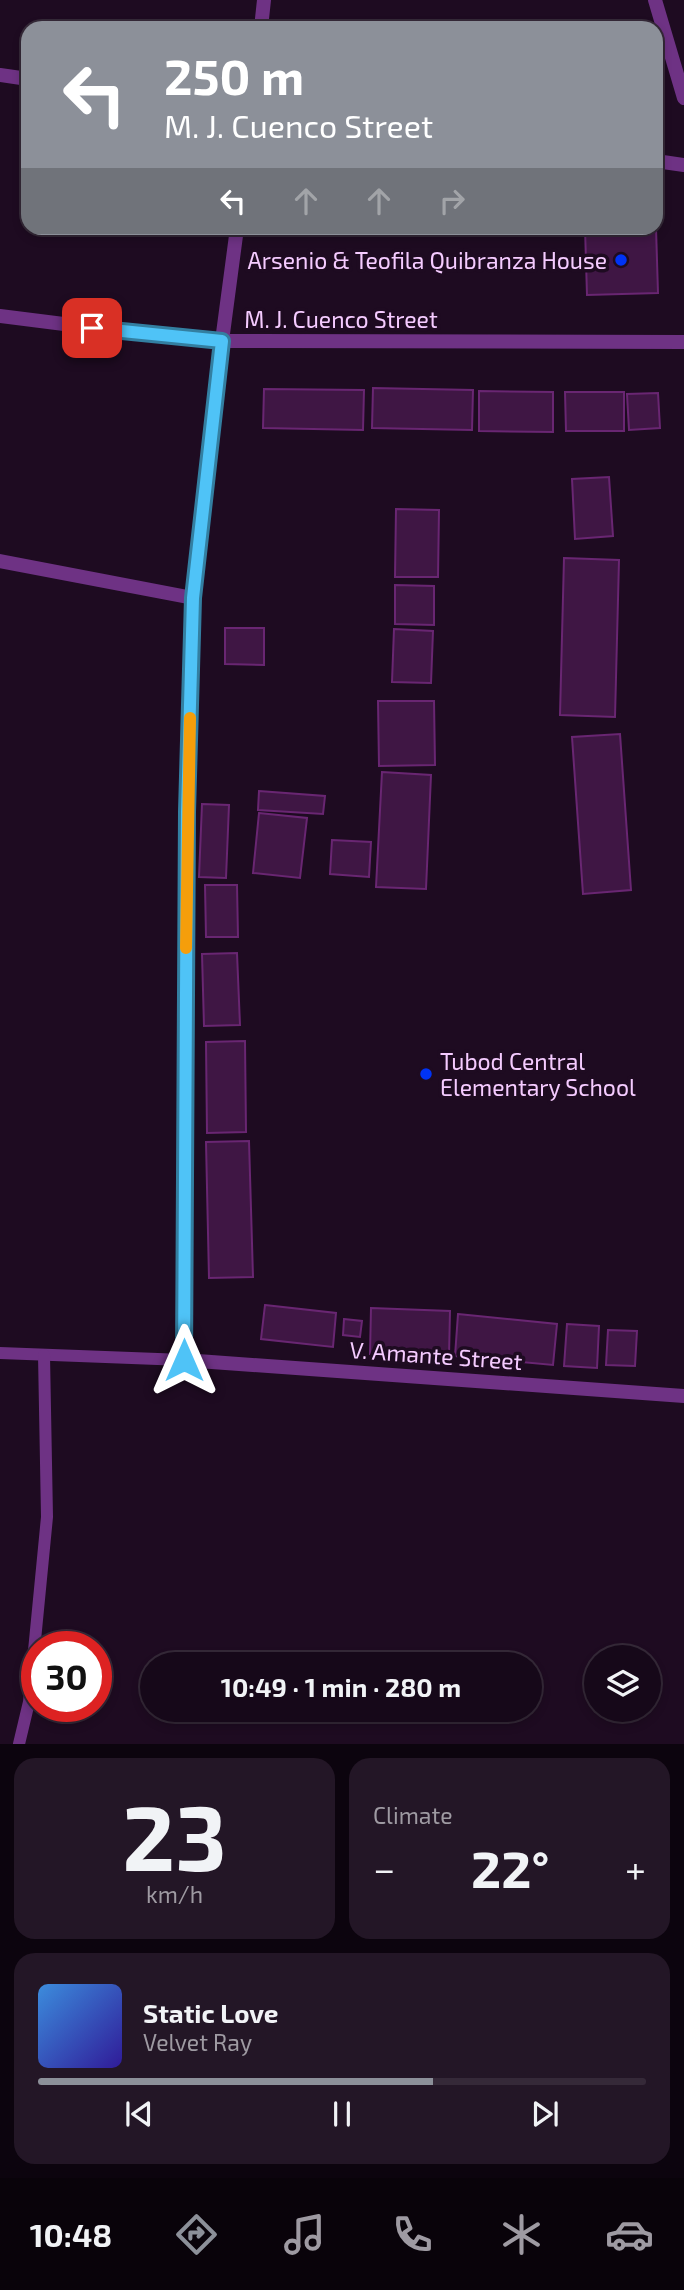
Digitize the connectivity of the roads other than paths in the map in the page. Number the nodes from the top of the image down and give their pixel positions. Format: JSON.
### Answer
{"nodes":[{"id":1,"x":264,"y":0,"type":"edge"},
{"id":2,"x":655,"y":0,"type":"edge"},
{"id":3,"x":262,"y":21,"type":"edge"},
{"id":4,"x":661,"y":21,"type":"edge"},
{"id":5,"x":663,"y":27,"type":"edge"},
{"id":6,"x":0,"y":75,"type":"edge"},
{"id":7,"x":21,"y":78,"type":"edge"},
{"id":8,"x":684,"y":98,"type":"edge"},
{"id":9,"x":663,"y":162,"type":"edge"},
{"id":10,"x":684,"y":164,"type":"edge"},
{"id":11,"x":236,"y":235,"type":"edge"},
{"id":12,"x":0,"y":316,"type":"edge"},
{"id":13,"x":222,"y":341,"type":"junction"},
{"id":14,"x":684,"y":342,"type":"edge"},
{"id":15,"x":0,"y":561,"type":"edge"},
{"id":16,"x":193,"y":598,"type":"junction"},
{"id":17,"x":0,"y":1353,"type":"edge"},
{"id":18,"x":44,"y":1355,"type":"junction"},
{"id":19,"x":184,"y":1360,"type":"junction"},
{"id":20,"x":684,"y":1396,"type":"edge"},
{"id":21,"x":19,"y":1744,"type":"edge"}],
"edges":[{"from":1,"to":3,"type":"street"},
{"from":2,"to":4,"type":"street"},
{"from":5,"to":8,"type":"street"},
{"from":6,"to":7,"type":"street"},
{"from":9,"to":10,"type":"street"},
{"from":11,"to":13,"type":"street"},
{"from":12,"to":13,"type":"street","name":"M. J. Cuenco Street"},
{"from":13,"to":14,"type":"street","name":"M. J. Cuenco Street"},
{"from":13,"to":16,"type":"street"},
{"from":15,"to":16,"type":"street"},
{"from":16,"to":19,"type":"street"},
{"from":17,"to":18,"type":"lane"},
{"from":18,"to":19,"type":"lane"},
{"from":18,"to":21,"type":"lane"},
{"from":19,"to":20,"type":"street","name":"V. Amante Street"}]}
